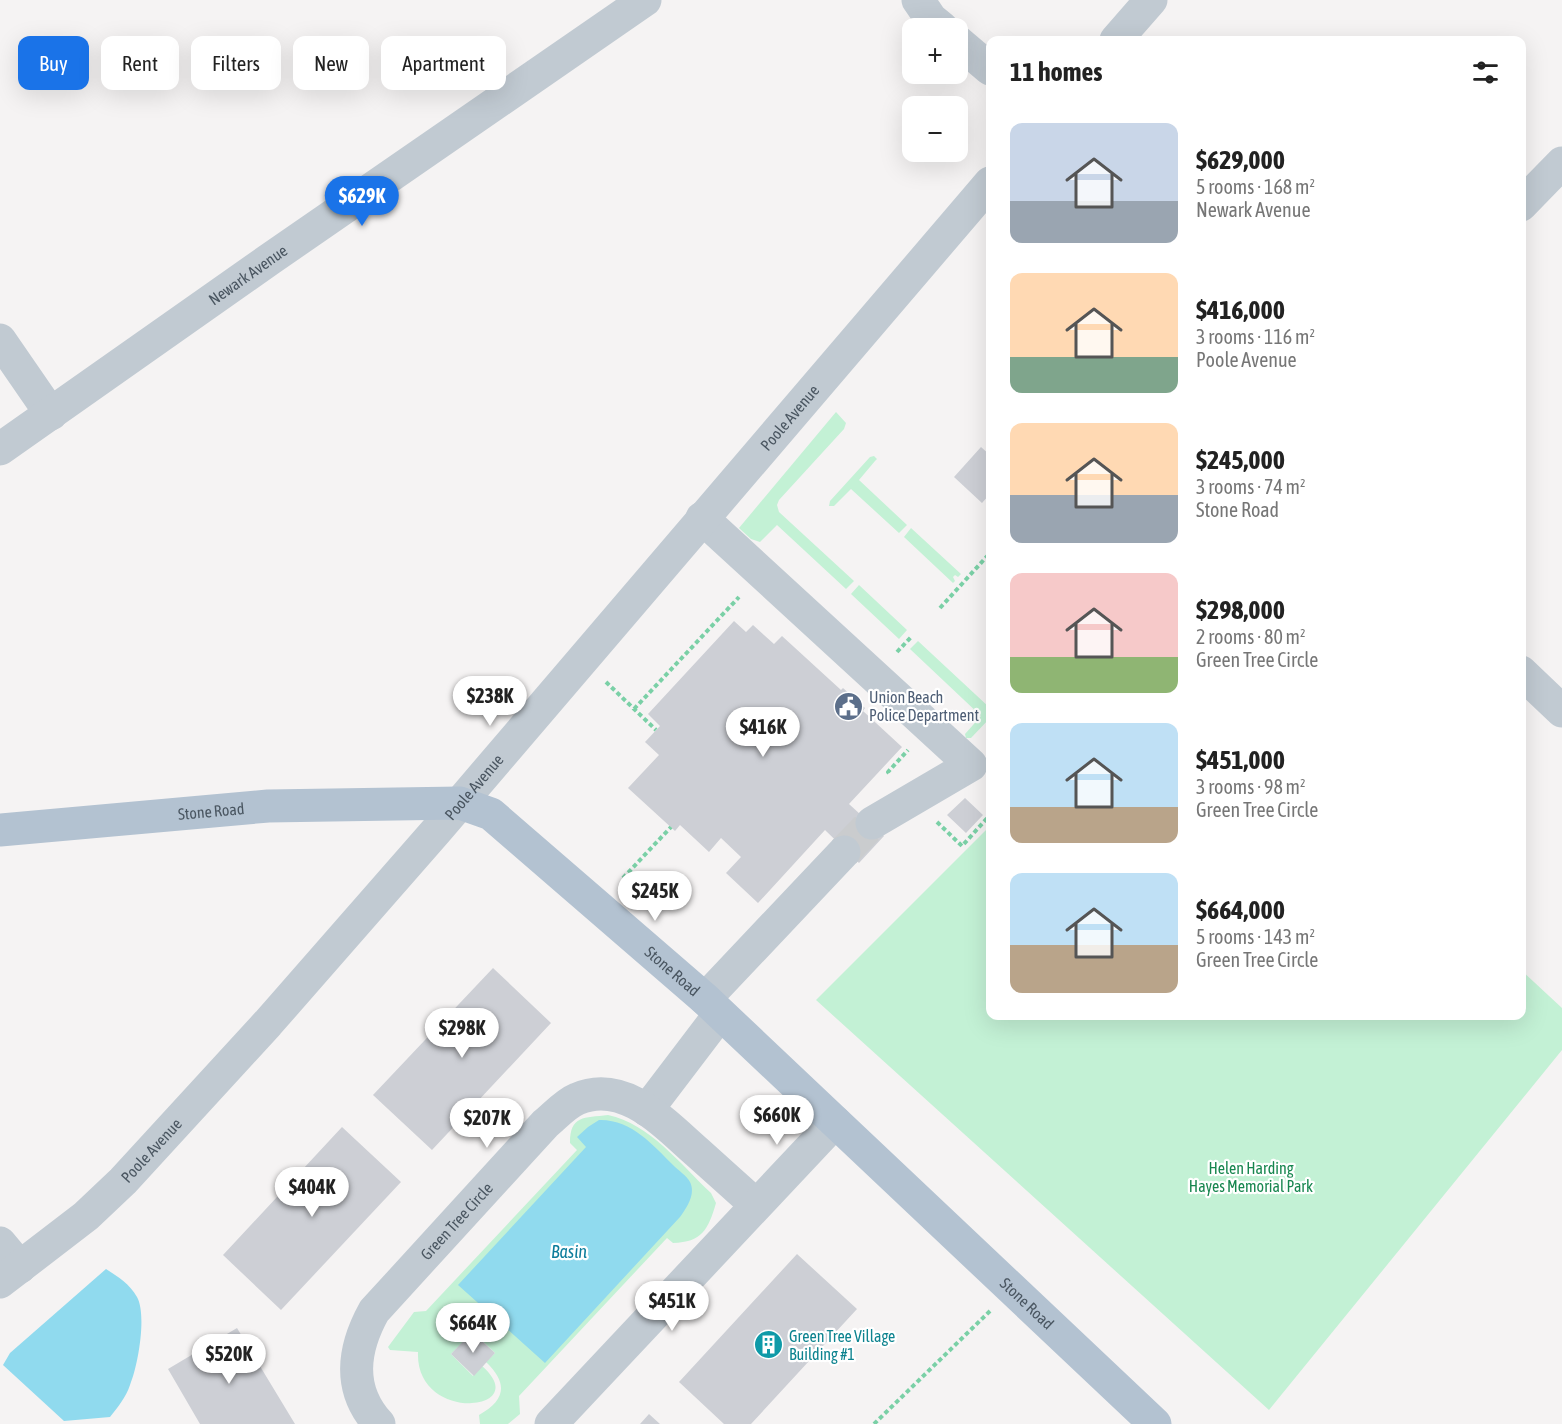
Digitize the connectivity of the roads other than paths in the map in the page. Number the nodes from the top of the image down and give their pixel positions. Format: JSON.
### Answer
{"nodes":[{"id":1,"x":645,"y":0,"type":"edge"},
{"id":2,"x":918,"y":0,"type":"edge"},
{"id":3,"x":1151,"y":0,"type":"edge"},
{"id":4,"x":930,"y":18,"type":"edge"},
{"id":5,"x":1120,"y":36,"type":"edge"},
{"id":6,"x":968,"y":50,"type":"edge"},
{"id":7,"x":986,"y":66,"type":"edge"},
{"id":8,"x":1562,"y":163,"type":"edge"},
{"id":9,"x":986,"y":188,"type":"edge"},
{"id":10,"x":1526,"y":200,"type":"edge"},
{"id":11,"x":0,"y":340,"type":"edge"},
{"id":12,"x":51,"y":414,"type":"junction"},
{"id":13,"x":0,"y":449,"type":"edge"},
{"id":14,"x":702,"y":518,"type":"junction"},
{"id":15,"x":1526,"y":677,"type":"edge"},
{"id":16,"x":1562,"y":711,"type":"edge"},
{"id":17,"x":460,"y":803,"type":"junction"},
{"id":18,"x":872,"y":823,"type":"tunnel mouth"},
{"id":19,"x":0,"y":830,"type":"edge"},
{"id":20,"x":844,"y":852,"type":"tunnel mouth"},
{"id":21,"x":712,"y":1007,"type":"junction"},
{"id":22,"x":647,"y":1110,"type":"junction"},
{"id":23,"x":835,"y":1122,"type":"junction"},
{"id":24,"x":756,"y":1205,"type":"junction"},
{"id":25,"x":7,"y":1264,"type":"edge"},
{"id":26,"x":379,"y":1424,"type":"edge"},
{"id":27,"x":552,"y":1424,"type":"edge"},
{"id":28,"x":1155,"y":1424,"type":"edge"}],
"edges":[{"from":1,"to":12,"type":"street","name":"Newark Avenue"},
{"from":2,"to":4,"type":"street"},
{"from":3,"to":5,"type":"street"},
{"from":6,"to":7,"type":"street"},
{"from":8,"to":10,"type":"street"},
{"from":9,"to":14,"type":"street","name":"Poole Avenue"},
{"from":11,"to":12,"type":"street"},
{"from":12,"to":13,"type":"street","name":"Newark Avenue"},
{"from":14,"to":17,"type":"street","name":"Poole Avenue"},
{"from":14,"to":18,"type":"street"},
{"from":15,"to":16,"type":"street"},
{"from":17,"to":19,"type":"main road","name":"Stone Road"},
{"from":17,"to":21,"type":"main road","name":"Stone Road"},
{"from":17,"to":25,"type":"street","name":"Poole Avenue"},
{"from":20,"to":21,"type":"street"},
{"from":21,"to":22,"type":"street"},
{"from":21,"to":23,"type":"main road","name":"Stone Road"},
{"from":22,"to":24,"type":"street","name":"Green Tree Circle"},
{"from":22,"to":26,"type":"street","name":"Green Tree Circle"},
{"from":23,"to":24,"type":"street"},
{"from":23,"to":28,"type":"main road","name":"Stone Road"},
{"from":24,"to":27,"type":"street"}]}
